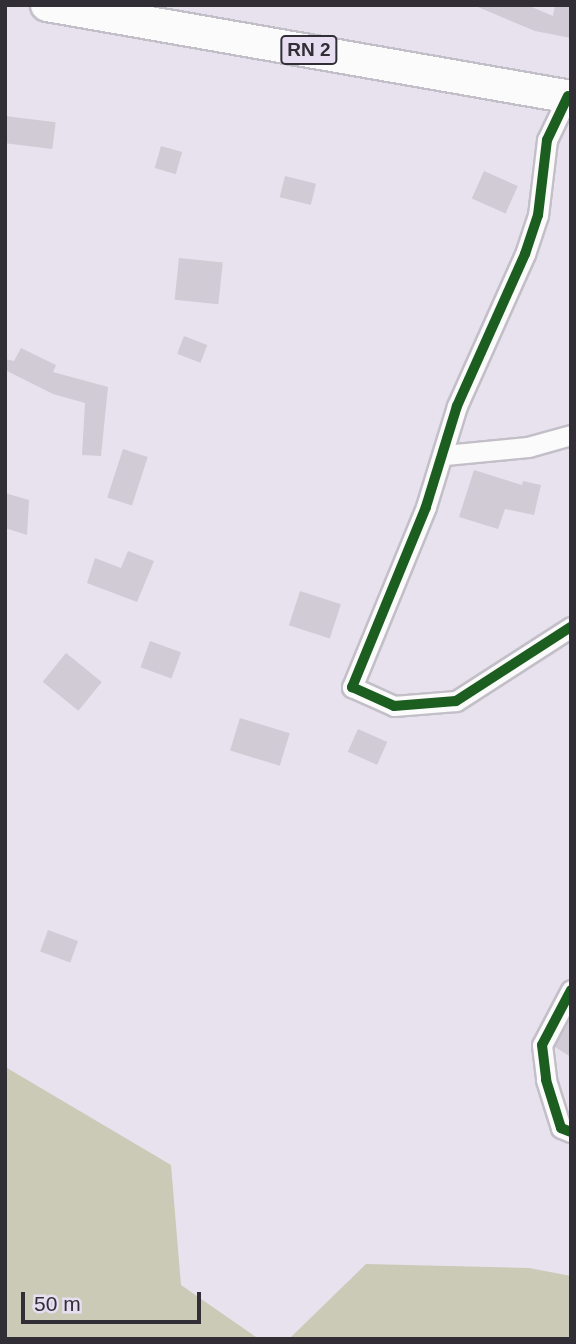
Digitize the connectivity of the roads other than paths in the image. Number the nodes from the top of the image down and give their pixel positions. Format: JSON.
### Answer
{"nodes":[{"id":1,"x":47,"y":5,"type":"edge"},
{"id":2,"x":126,"y":12,"type":"edge"},
{"id":3,"x":570,"y":97,"type":"edge"},
{"id":4,"x":571,"y":435,"type":"edge"},
{"id":5,"x":444,"y":455,"type":"junction"},
{"id":6,"x":571,"y":626,"type":"edge"},
{"id":7,"x":571,"y":990,"type":"edge"},
{"id":8,"x":571,"y":1132,"type":"edge"}],
"edges":[{"from":1,"to":2,"type":"main road","number":"RN 2"},
{"from":2,"to":3,"type":"main road","number":"RN 2"},
{"from":3,"to":5,"type":"street"},
{"from":4,"to":5,"type":"street"},
{"from":5,"to":6,"type":"street"},
{"from":7,"to":8,"type":"street"}]}
